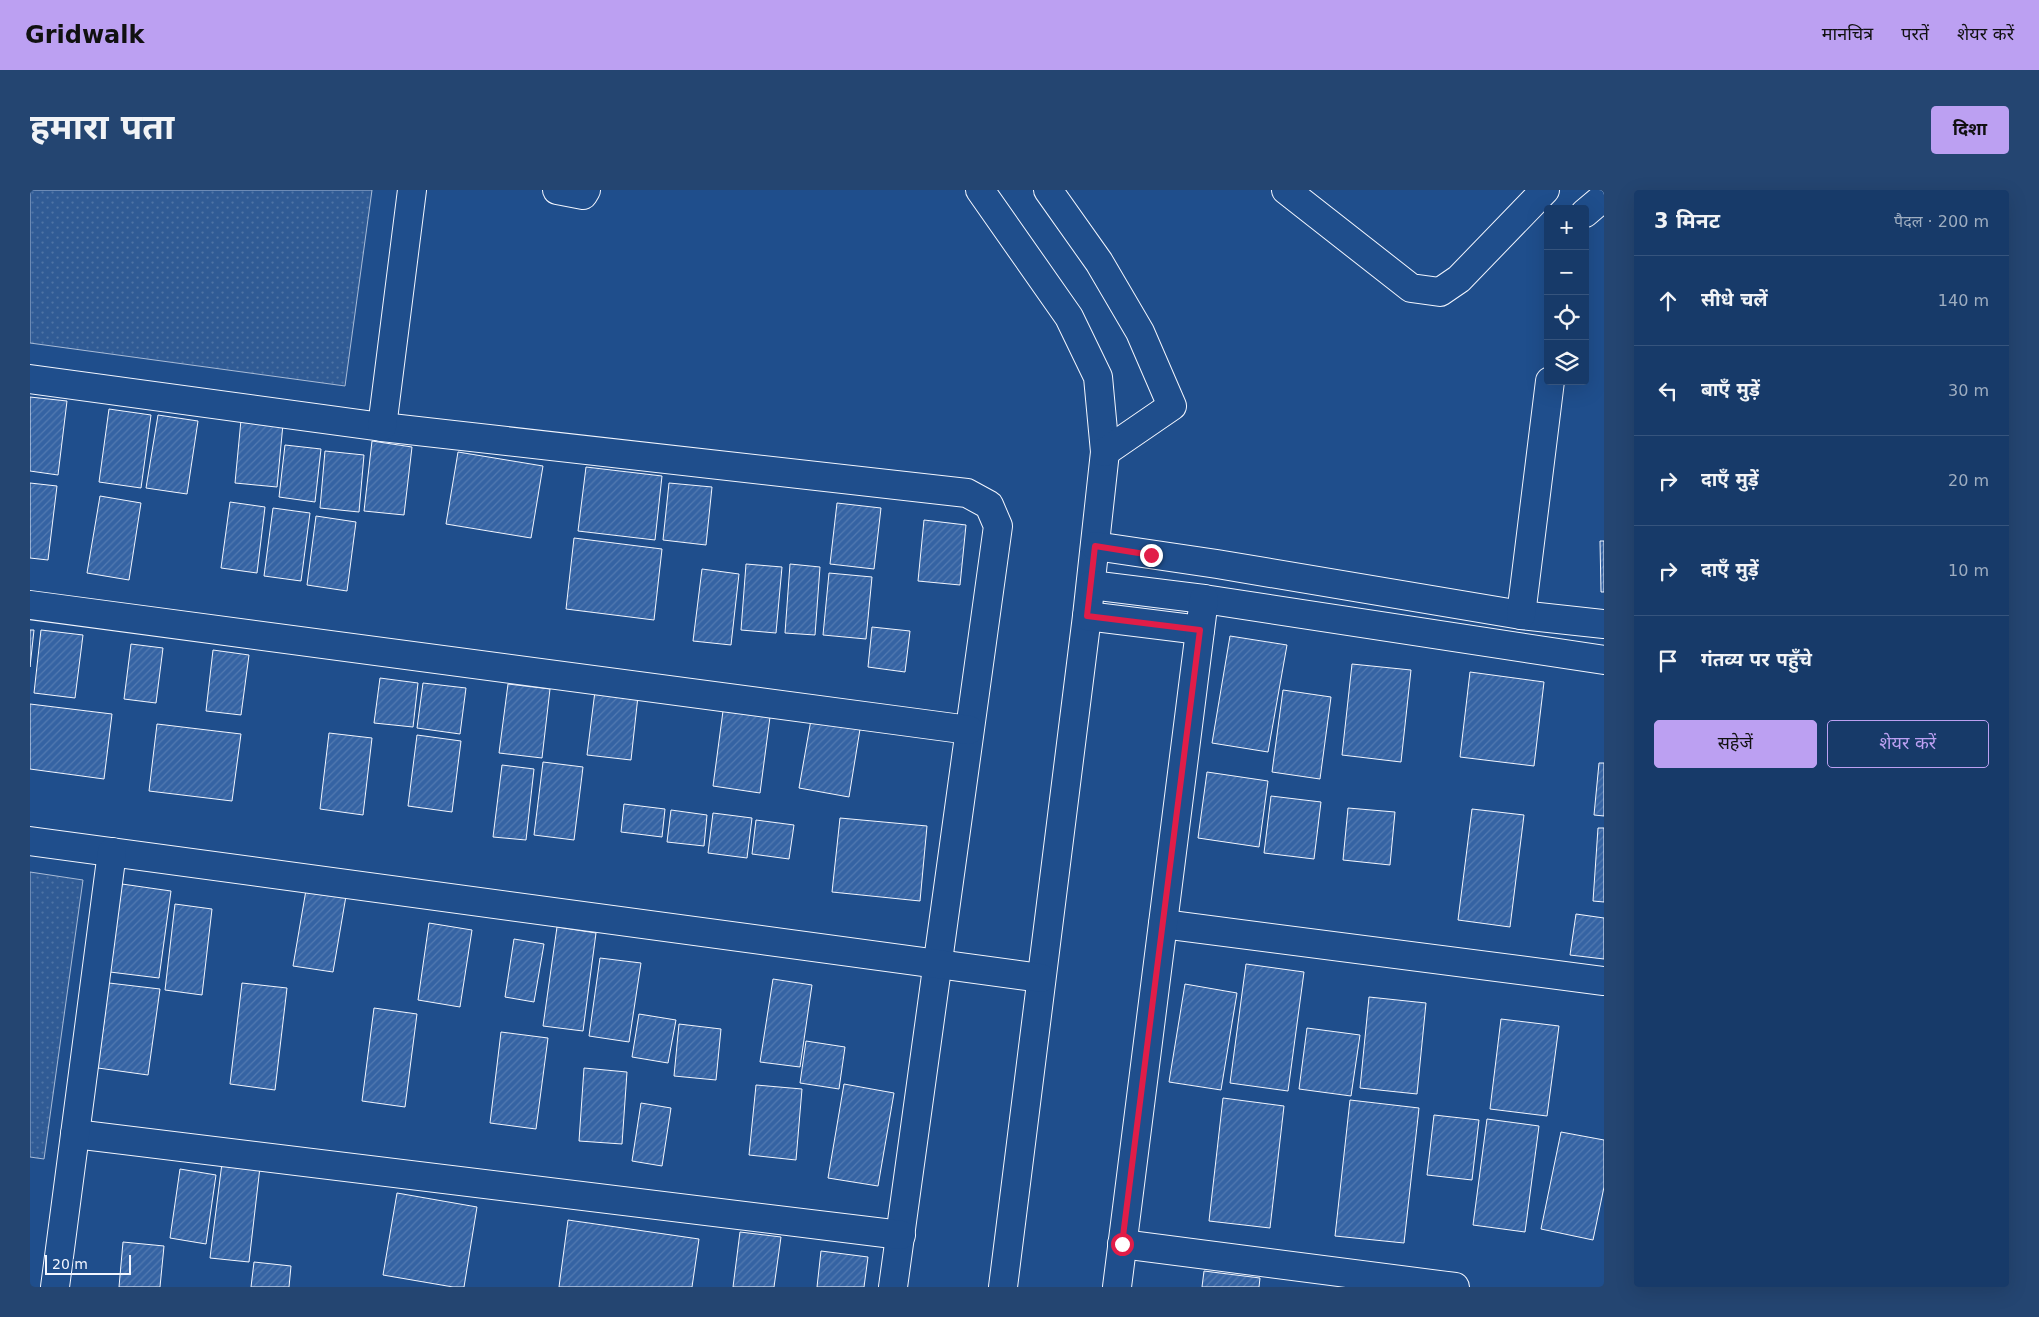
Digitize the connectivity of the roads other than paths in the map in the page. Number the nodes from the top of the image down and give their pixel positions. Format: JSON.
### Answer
{"nodes":[{"id":1,"x":412,"y":190,"type":"edge"},
{"id":2,"x":557,"y":190,"type":"edge"},
{"id":3,"x":586,"y":190,"type":"edge"},
{"id":4,"x":980,"y":190,"type":"edge"},
{"id":5,"x":1048,"y":190,"type":"edge"},
{"id":6,"x":1286,"y":190,"type":"edge"},
{"id":7,"x":1545,"y":190,"type":"edge"},
{"id":8,"x":1604,"y":197,"type":"edge"},
{"id":9,"x":1589,"y":210,"type":"edge"},
{"id":10,"x":30,"y":379,"type":"edge"},
{"id":11,"x":1550,"y":385,"type":"edge"},
{"id":12,"x":382,"y":427,"type":"junction"},
{"id":13,"x":1105,"y":452,"type":"junction"},
{"id":14,"x":1095,"y":546,"type":"junction"},
{"id":15,"x":1091,"y":585,"type":"junction"},
{"id":16,"x":1204,"y":599,"type":"junction"},
{"id":17,"x":30,"y":605,"type":"edge"},
{"id":18,"x":1521,"y":615,"type":"junction"},
{"id":19,"x":1087,"y":616,"type":"junction"},
{"id":20,"x":1604,"y":624,"type":"edge"},
{"id":21,"x":1200,"y":630,"type":"junction"},
{"id":22,"x":1604,"y":660,"type":"edge"},
{"id":23,"x":969,"y":730,"type":"junction"},
{"id":24,"x":30,"y":841,"type":"edge"},
{"id":25,"x":112,"y":852,"type":"junction"},
{"id":26,"x":1163,"y":924,"type":"junction"},
{"id":27,"x":938,"y":965,"type":"junction"},
{"id":28,"x":1041,"y":978,"type":"junction"},
{"id":29,"x":1604,"y":981,"type":"edge"},
{"id":30,"x":75,"y":1134,"type":"junction"},
{"id":31,"x":901,"y":1235,"type":"junction"},
{"id":32,"x":1122,"y":1244,"type":"junction"},
{"id":33,"x":55,"y":1287,"type":"edge"},
{"id":34,"x":894,"y":1287,"type":"edge"},
{"id":35,"x":1003,"y":1287,"type":"edge"},
{"id":36,"x":1117,"y":1287,"type":"edge"},
{"id":37,"x":1455,"y":1287,"type":"edge"}],
"edges":[{"from":1,"to":12,"type":"street"},
{"from":2,"to":3,"type":"street"},
{"from":4,"to":13,"type":"street"},
{"from":5,"to":13,"type":"street"},
{"from":6,"to":7,"type":"street"},
{"from":8,"to":9,"type":"street"},
{"from":10,"to":12,"type":"street"},
{"from":11,"to":18,"type":"street"},
{"from":12,"to":23,"type":"street"},
{"from":13,"to":14,"type":"street"},
{"from":14,"to":15,"type":"street"},
{"from":14,"to":18,"type":"street"},
{"from":15,"to":16,"type":"street"},
{"from":15,"to":19,"type":"street"},
{"from":16,"to":21,"type":"street"},
{"from":16,"to":22,"type":"street"},
{"from":17,"to":23,"type":"street"},
{"from":18,"to":20,"type":"street"},
{"from":19,"to":21,"type":"street"},
{"from":19,"to":28,"type":"street"},
{"from":21,"to":26,"type":"street"},
{"from":23,"to":27,"type":"street"},
{"from":24,"to":25,"type":"street"},
{"from":25,"to":27,"type":"street"},
{"from":25,"to":30,"type":"street"},
{"from":26,"to":29,"type":"street"},
{"from":26,"to":32,"type":"street"},
{"from":27,"to":28,"type":"street"},
{"from":27,"to":31,"type":"street"},
{"from":28,"to":35,"type":"street"},
{"from":30,"to":31,"type":"street"},
{"from":30,"to":33,"type":"street"},
{"from":31,"to":34,"type":"street"},
{"from":32,"to":36,"type":"street"},
{"from":32,"to":37,"type":"street"}]}
